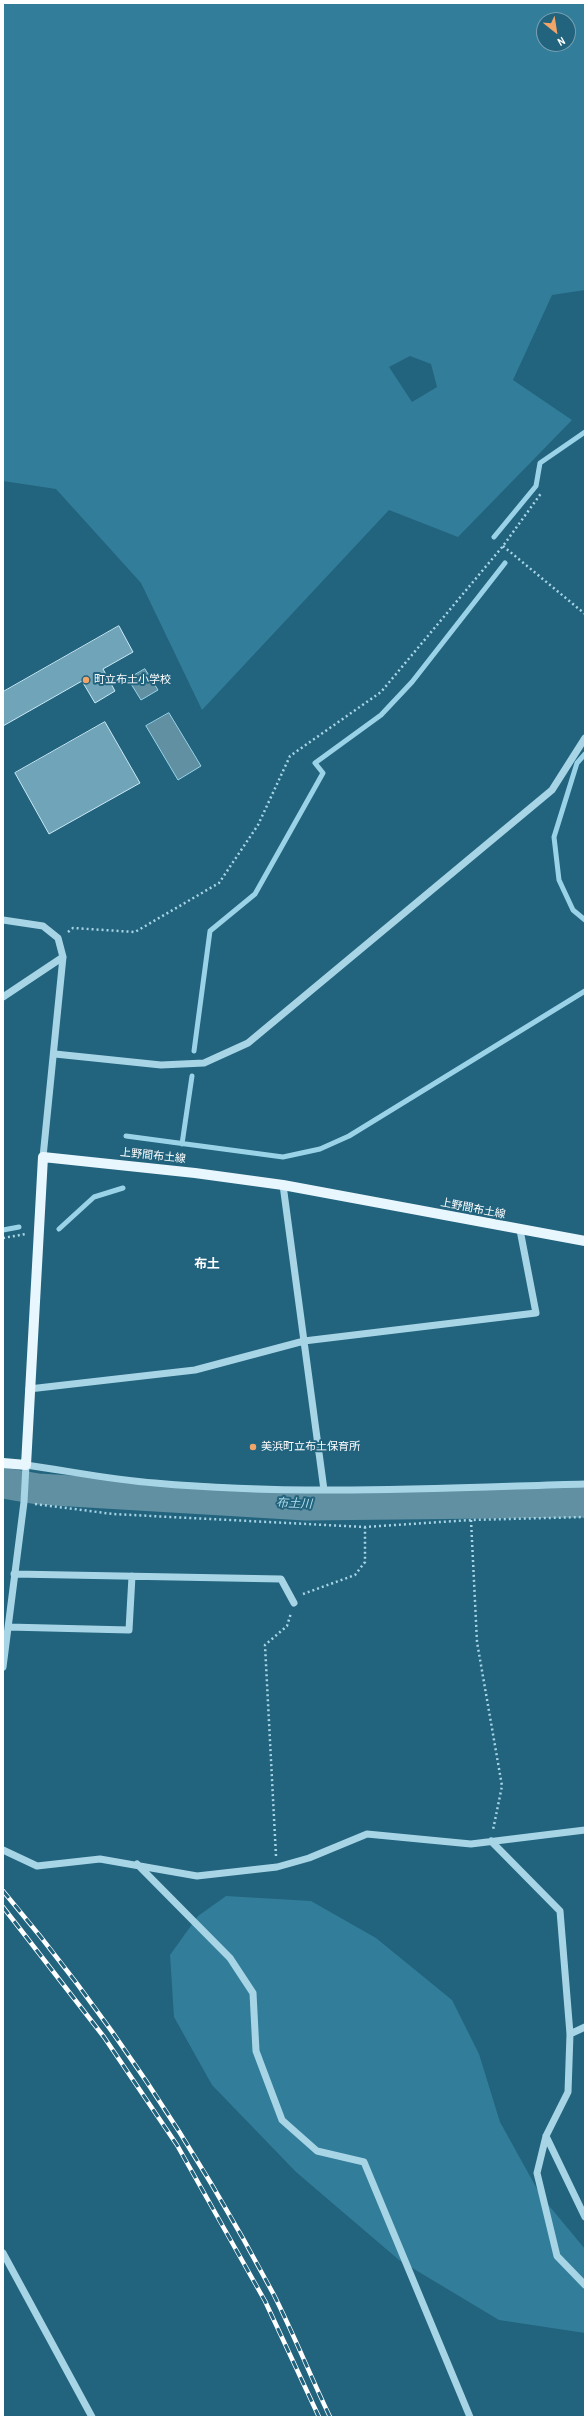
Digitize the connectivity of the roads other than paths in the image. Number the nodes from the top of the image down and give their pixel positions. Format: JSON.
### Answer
{"nodes":[{"id":1,"x":585,"y":738,"type":"edge"},
{"id":2,"x":3,"y":920,"type":"edge"},
{"id":3,"x":63,"y":957,"type":"junction"},
{"id":4,"x":3,"y":997,"type":"edge"},
{"id":5,"x":55,"y":1054,"type":"junction"},
{"id":6,"x":43,"y":1158,"type":"junction"},
{"id":7,"x":283,"y":1185,"type":"junction"},
{"id":8,"x":520,"y":1230,"type":"junction"},
{"id":9,"x":585,"y":1241,"type":"edge"},
{"id":10,"x":304,"y":1341,"type":"junction"},
{"id":11,"x":29,"y":1389,"type":"junction"},
{"id":12,"x":3,"y":1463,"type":"edge"},
{"id":13,"x":26,"y":1465,"type":"junction"},
{"id":14,"x":585,"y":1484,"type":"edge"},
{"id":15,"x":324,"y":1490,"type":"junction"},
{"id":16,"x":14,"y":1574,"type":"junction"},
{"id":17,"x":132,"y":1576,"type":"junction"},
{"id":18,"x":294,"y":1603,"type":"road end"},
{"id":19,"x":8,"y":1627,"type":"junction"},
{"id":20,"x":3,"y":1667,"type":"edge"},
{"id":21,"x":585,"y":1830,"type":"edge"},
{"id":22,"x":491,"y":1842,"type":"junction"},
{"id":23,"x":3,"y":1850,"type":"edge"},
{"id":24,"x":138,"y":1864,"type":"junction"},
{"id":25,"x":585,"y":2027,"type":"edge"},
{"id":26,"x":570,"y":2034,"type":"junction"},
{"id":27,"x":546,"y":2136,"type":"junction"},
{"id":28,"x":585,"y":2217,"type":"edge"},
{"id":29,"x":3,"y":2253,"type":"edge"},
{"id":30,"x":585,"y":2285,"type":"edge"},
{"id":31,"x":92,"y":2417,"type":"edge"},
{"id":32,"x":470,"y":2417,"type":"edge"}],
"edges":[{"from":1,"to":5,"type":"street"},
{"from":2,"to":3,"type":"street"},
{"from":3,"to":4,"type":"street"},
{"from":3,"to":5,"type":"street"},
{"from":5,"to":6,"type":"street"},
{"from":6,"to":7,"type":"main road","name":"上野間布土線"},
{"from":6,"to":11,"type":"main road"},
{"from":7,"to":8,"type":"main road","name":"上野間布土線"},
{"from":7,"to":10,"type":"street"},
{"from":8,"to":9,"type":"main road","name":"上野間布土線"},
{"from":8,"to":10,"type":"street"},
{"from":10,"to":11,"type":"street"},
{"from":10,"to":15,"type":"street"},
{"from":11,"to":13,"type":"main road"},
{"from":12,"to":13,"type":"main road"},
{"from":13,"to":15,"type":"street"},
{"from":13,"to":16,"type":"street"},
{"from":14,"to":15,"type":"street"},
{"from":16,"to":17,"type":"street"},
{"from":16,"to":19,"type":"street"},
{"from":17,"to":18,"type":"street"},
{"from":17,"to":19,"type":"street"},
{"from":19,"to":20,"type":"street"},
{"from":21,"to":22,"type":"street"},
{"from":22,"to":24,"type":"street"},
{"from":22,"to":26,"type":"street"},
{"from":23,"to":24,"type":"street"},
{"from":24,"to":32,"type":"street"},
{"from":25,"to":26,"type":"street"},
{"from":26,"to":27,"type":"street"},
{"from":27,"to":28,"type":"street"},
{"from":27,"to":30,"type":"street"},
{"from":29,"to":31,"type":"street"}]}
